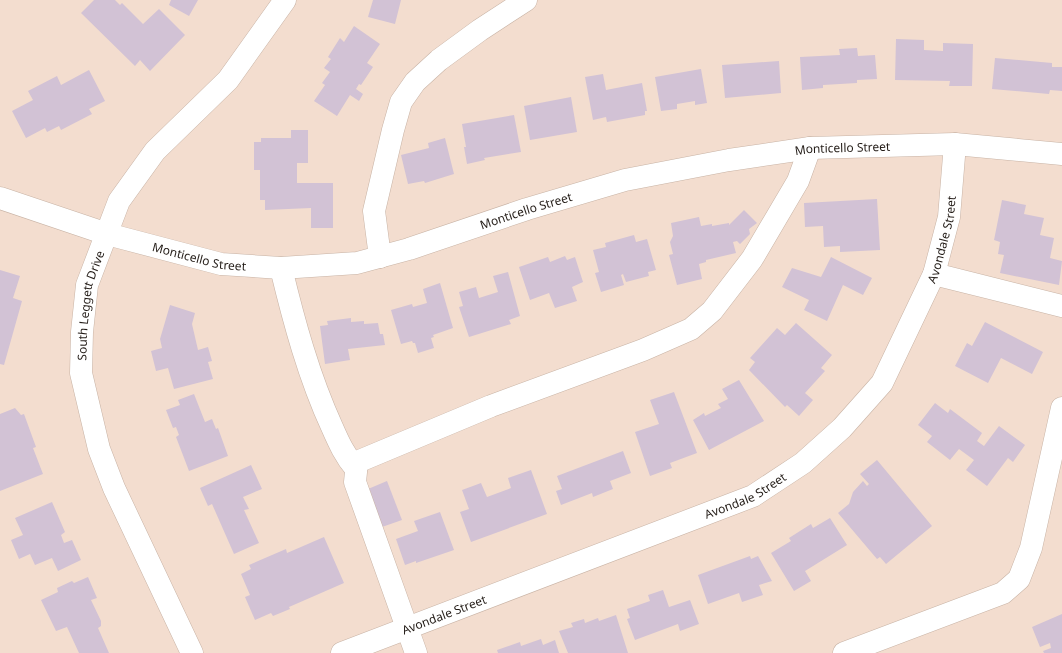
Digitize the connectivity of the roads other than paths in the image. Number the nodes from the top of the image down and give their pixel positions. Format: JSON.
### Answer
{"nodes":[{"id":1,"x":285,"y":0,"type":"edge"},
{"id":2,"x":526,"y":0,"type":"edge"},
{"id":3,"x":955,"y":144,"type":"junction"},
{"id":4,"x":810,"y":148,"type":"junction"},
{"id":5,"x":1062,"y":154,"type":"edge"},
{"id":6,"x":0,"y":198,"type":"edge"},
{"id":7,"x":107,"y":234,"type":"junction"},
{"id":8,"x":380,"y":257,"type":"junction"},
{"id":9,"x":281,"y":268,"type":"junction"},
{"id":10,"x":934,"y":274,"type":"junction"},
{"id":11,"x":1062,"y":306,"type":"edge"},
{"id":12,"x":1062,"y":408,"type":"edge"},
{"id":13,"x":356,"y":469,"type":"junction"},
{"id":14,"x":407,"y":629,"type":"junction"},
{"id":15,"x":192,"y":653,"type":"edge"},
{"id":16,"x":342,"y":653,"type":"edge"},
{"id":17,"x":416,"y":653,"type":"edge"},
{"id":18,"x":844,"y":653,"type":"edge"}],
"edges":[{"from":1,"to":7,"type":"street","name":"South Leggett Drive"},
{"from":2,"to":8,"type":"street"},
{"from":3,"to":4,"type":"street","name":"Monticello Street"},
{"from":3,"to":5,"type":"street","name":"Monticello Street"},
{"from":3,"to":10,"type":"street","name":"Avondale Street"},
{"from":4,"to":8,"type":"street","name":"Monticello Street"},
{"from":4,"to":13,"type":"street"},
{"from":6,"to":7,"type":"street","name":"Monticello Street"},
{"from":7,"to":9,"type":"street","name":"Monticello Street"},
{"from":7,"to":15,"type":"street","name":"South Leggett Drive"},
{"from":8,"to":9,"type":"street","name":"Monticello Street"},
{"from":9,"to":13,"type":"street"},
{"from":10,"to":11,"type":"street"},
{"from":10,"to":14,"type":"street","name":"Avondale Street"},
{"from":12,"to":18,"type":"street"},
{"from":13,"to":14,"type":"street"},
{"from":14,"to":16,"type":"street","name":"Avondale Street"},
{"from":14,"to":17,"type":"street"}]}
